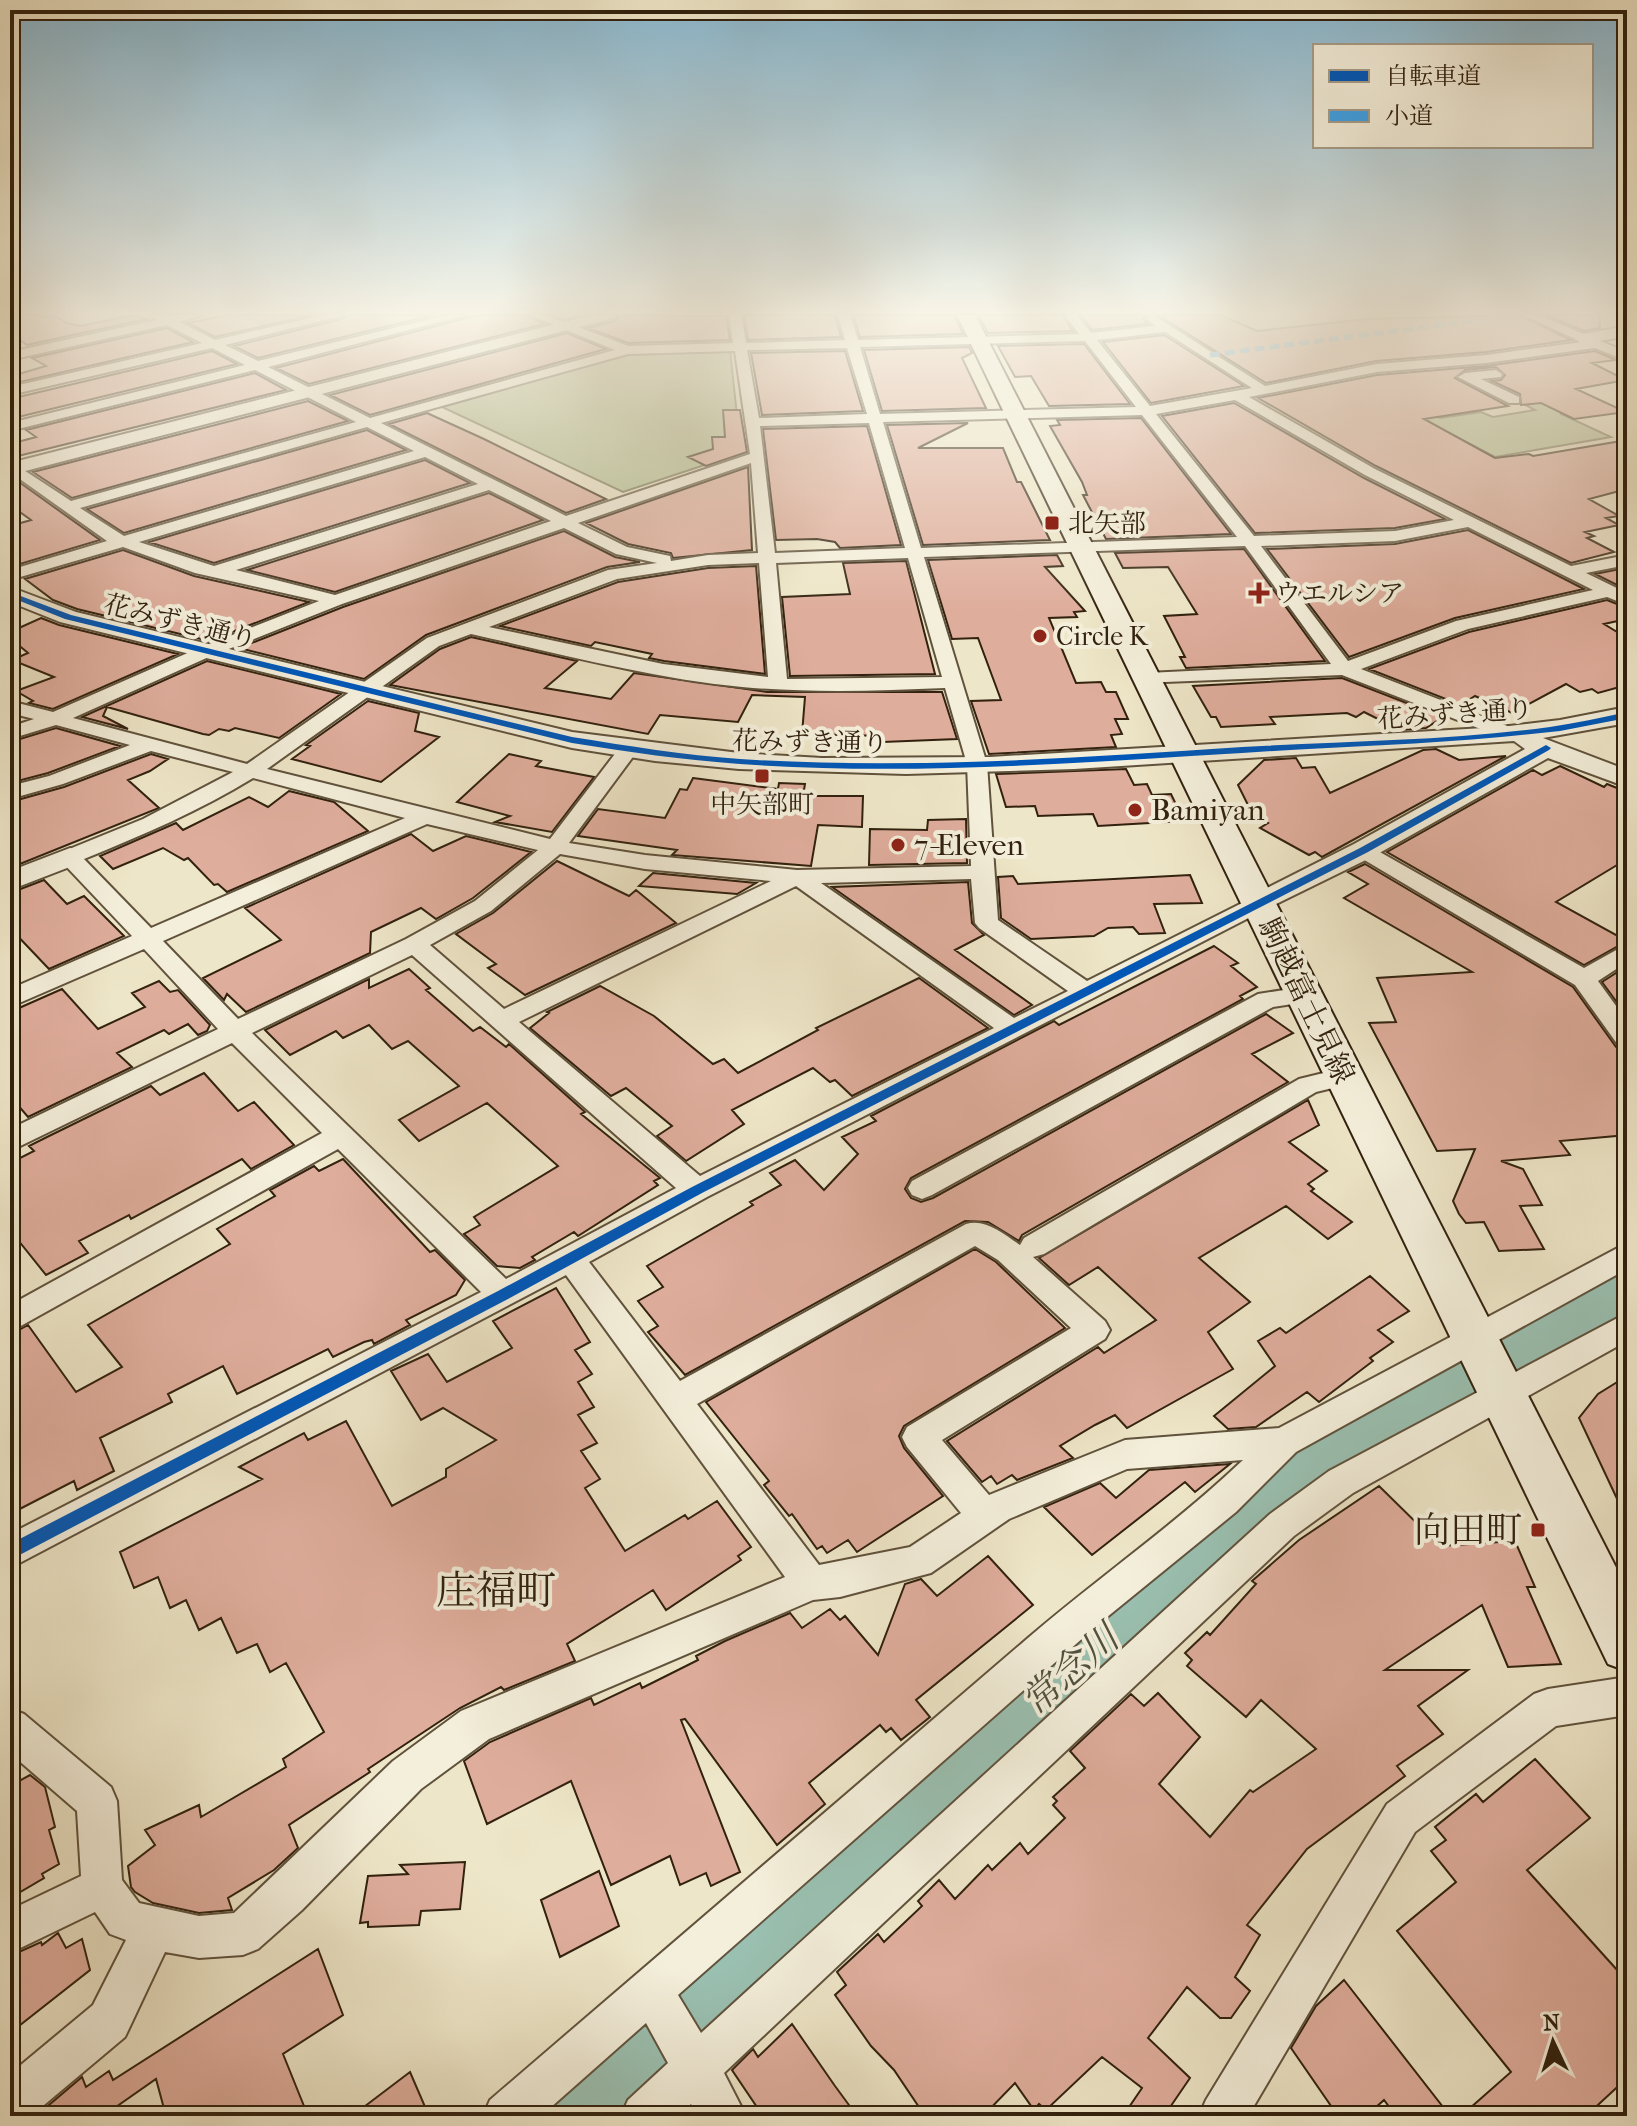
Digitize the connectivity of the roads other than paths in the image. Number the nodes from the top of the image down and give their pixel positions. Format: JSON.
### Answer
{"nodes":[{"id":1,"x":61,"y":414,"type":"edge"},
{"id":2,"x":216,"y":414,"type":"edge"},
{"id":3,"x":352,"y":414,"type":"edge"},
{"id":4,"x":396,"y":414,"type":"edge"},
{"id":5,"x":751,"y":414,"type":"edge"},
{"id":6,"x":873,"y":414,"type":"edge"},
{"id":7,"x":1043,"y":414,"type":"edge"},
{"id":8,"x":1150,"y":414,"type":"edge"},
{"id":9,"x":1270,"y":414,"type":"edge"},
{"id":10,"x":1018,"y":415,"type":"junction"},
{"id":11,"x":874,"y":419,"type":"junction"},
{"id":12,"x":368,"y":422,"type":"junction"},
{"id":13,"x":752,"y":422,"type":"junction"},
{"id":14,"x":10,"y":427,"type":"edge"},
{"id":15,"x":426,"y":452,"type":"junction"},
{"id":16,"x":758,"y":456,"type":"junction"},
{"id":17,"x":11,"y":467,"type":"edge"},
{"id":18,"x":491,"y":484,"type":"junction"},
{"id":19,"x":68,"y":507,"type":"junction"},
{"id":20,"x":565,"y":519,"type":"junction"},
{"id":21,"x":1470,"y":522,"type":"junction"},
{"id":22,"x":1364,"y":537,"type":"junction"},
{"id":23,"x":1249,"y":541,"type":"junction"},
{"id":24,"x":122,"y":543,"type":"junction"},
{"id":25,"x":1083,"y":547,"type":"junction"},
{"id":26,"x":915,"y":553,"type":"junction"},
{"id":27,"x":1381,"y":558,"type":"dead end"},
{"id":28,"x":766,"y":559,"type":"junction"},
{"id":29,"x":708,"y":560,"type":"junction"},
{"id":30,"x":1627,"y":560,"type":"edge"},
{"id":31,"x":215,"y":571,"type":"junction"},
{"id":32,"x":1570,"y":571,"type":"junction"},
{"id":33,"x":10,"y":575,"type":"edge"},
{"id":34,"x":1610,"y":591,"type":"junction"},
{"id":35,"x":10,"y":594,"type":"edge"},
{"id":36,"x":336,"y":600,"type":"junction"},
{"id":37,"x":1627,"y":600,"type":"edge"},
{"id":38,"x":469,"y":628,"type":"junction"},
{"id":39,"x":205,"y":652,"type":"junction"},
{"id":40,"x":1344,"y":669,"type":"junction"},
{"id":41,"x":1147,"y":679,"type":"junction"},
{"id":42,"x":951,"y":682,"type":"junction"},
{"id":43,"x":778,"y":684,"type":"junction"},
{"id":44,"x":363,"y":690,"type":"junction"},
{"id":45,"x":10,"y":707,"type":"edge"},
{"id":46,"x":1627,"y":715,"type":"edge"},
{"id":47,"x":52,"y":720,"type":"junction"},
{"id":48,"x":10,"y":733,"type":"edge"},
{"id":49,"x":1508,"y":733,"type":"junction"},
{"id":50,"x":148,"y":745,"type":"junction"},
{"id":51,"x":1546,"y":748,"type":"junction"},
{"id":52,"x":628,"y":750,"type":"junction"},
{"id":53,"x":1183,"y":754,"type":"junction"},
{"id":54,"x":977,"y":764,"type":"junction"},
{"id":55,"x":250,"y":771,"type":"junction"},
{"id":56,"x":1627,"y":779,"type":"edge"},
{"id":57,"x":10,"y":793,"type":"edge"},
{"id":58,"x":425,"y":817,"type":"junction"},
{"id":59,"x":555,"y":847,"type":"junction"},
{"id":60,"x":1364,"y":850,"type":"junction"},
{"id":61,"x":70,"y":857,"type":"junction"},
{"id":62,"x":982,"y":872,"type":"junction"},
{"id":63,"x":797,"y":877,"type":"junction"},
{"id":64,"x":10,"y":881,"type":"edge"},
{"id":65,"x":1258,"y":904,"type":"junction"},
{"id":66,"x":147,"y":938,"type":"junction"},
{"id":67,"x":414,"y":944,"type":"junction"},
{"id":68,"x":1627,"y":951,"type":"edge"},
{"id":69,"x":1584,"y":979,"type":"junction"},
{"id":70,"x":1086,"y":992,"type":"junction"},
{"id":71,"x":1303,"y":995,"type":"junction"},
{"id":72,"x":10,"y":999,"type":"edge"},
{"id":73,"x":500,"y":1021,"type":"junction"},
{"id":74,"x":1013,"y":1029,"type":"junction"},
{"id":75,"x":234,"y":1030,"type":"junction"},
{"id":76,"x":1627,"y":1039,"type":"edge"},
{"id":77,"x":1344,"y":1077,"type":"junction"},
{"id":78,"x":341,"y":1135,"type":"junction"},
{"id":79,"x":10,"y":1141,"type":"edge"},
{"id":80,"x":922,"y":1188,"type":"dead end"},
{"id":81,"x":697,"y":1190,"type":"junction"},
{"id":82,"x":1034,"y":1246,"type":"dead end"},
{"id":83,"x":1627,"y":1255,"type":"edge"},
{"id":84,"x":569,"y":1257,"type":"junction"},
{"id":85,"x":503,"y":1295,"type":"junction"},
{"id":86,"x":10,"y":1320,"type":"edge"},
{"id":87,"x":1627,"y":1326,"type":"edge"},
{"id":88,"x":1474,"y":1337,"type":"junction"},
{"id":89,"x":1503,"y":1396,"type":"junction"},
{"id":90,"x":675,"y":1400,"type":"junction"},
{"id":91,"x":1284,"y":1442,"type":"junction"},
{"id":92,"x":985,"y":1516,"type":"junction"},
{"id":93,"x":10,"y":1552,"type":"edge"},
{"id":94,"x":811,"y":1583,"type":"junction"},
{"id":95,"x":1627,"y":1645,"type":"edge"},
{"id":96,"x":1627,"y":1696,"type":"edge"},
{"id":97,"x":10,"y":1728,"type":"edge"},
{"id":98,"x":102,"y":1887,"type":"junction"},
{"id":99,"x":154,"y":1929,"type":"junction"},
{"id":100,"x":10,"y":1932,"type":"edge"},
{"id":101,"x":651,"y":1989,"type":"junction"},
{"id":102,"x":695,"y":2069,"type":"junction"},
{"id":103,"x":10,"y":2104,"type":"edge"},
{"id":104,"x":506,"y":2116,"type":"edge"},
{"id":105,"x":644,"y":2116,"type":"edge"},
{"id":106,"x":723,"y":2116,"type":"edge"},
{"id":107,"x":1222,"y":2116,"type":"edge"}],
"edges":[{"from":1,"to":14,"type":"street"},
{"from":2,"to":17,"type":"street"},
{"from":3,"to":12,"type":"street"},
{"from":4,"to":12,"type":"street"},
{"from":5,"to":13,"type":"street"},
{"from":6,"to":11,"type":"street"},
{"from":7,"to":10,"type":"street"},
{"from":8,"to":23,"type":"street"},
{"from":9,"to":21,"type":"street"},
{"from":10,"to":11,"type":"street"},
{"from":10,"to":25,"type":"main road","name":"駒越富士見線"},
{"from":11,"to":13,"type":"street"},
{"from":11,"to":26,"type":"street"},
{"from":12,"to":15,"type":"street"},
{"from":12,"to":19,"type":"street"},
{"from":13,"to":16,"type":"street"},
{"from":15,"to":18,"type":"street"},
{"from":15,"to":24,"type":"street"},
{"from":16,"to":20,"type":"street"},
{"from":16,"to":28,"type":"street"},
{"from":17,"to":19,"type":"street"},
{"from":18,"to":20,"type":"street"},
{"from":18,"to":31,"type":"street"},
{"from":19,"to":24,"type":"street"},
{"from":20,"to":29,"type":"street"},
{"from":20,"to":36,"type":"street"},
{"from":21,"to":22,"type":"street"},
{"from":21,"to":32,"type":"street"},
{"from":22,"to":23,"type":"street"},
{"from":22,"to":27,"type":"street"},
{"from":23,"to":25,"type":"street"},
{"from":23,"to":40,"type":"street"},
{"from":24,"to":31,"type":"street"},
{"from":24,"to":33,"type":"street"},
{"from":25,"to":26,"type":"street"},
{"from":25,"to":41,"type":"main road","name":"駒越富士見線"},
{"from":26,"to":28,"type":"street"},
{"from":26,"to":42,"type":"street"},
{"from":28,"to":29,"type":"street"},
{"from":28,"to":43,"type":"street"},
{"from":29,"to":38,"type":"street"},
{"from":30,"to":32,"type":"street"},
{"from":31,"to":36,"type":"street"},
{"from":32,"to":34,"type":"street"},
{"from":34,"to":37,"type":"street"},
{"from":34,"to":40,"type":"street"},
{"from":35,"to":39,"type":"street","name":"花みずき通り"},
{"from":36,"to":39,"type":"street"},
{"from":38,"to":43,"type":"street"},
{"from":38,"to":44,"type":"street"},
{"from":39,"to":44,"type":"street","name":"花みずき通り"},
{"from":39,"to":47,"type":"street"},
{"from":40,"to":41,"type":"street"},
{"from":40,"to":49,"type":"street"},
{"from":41,"to":53,"type":"main road","name":"駒越富士見線"},
{"from":42,"to":43,"type":"street"},
{"from":42,"to":54,"type":"street"},
{"from":44,"to":52,"type":"street","name":"花みずき通り"},
{"from":44,"to":55,"type":"street"},
{"from":45,"to":47,"type":"street"},
{"from":46,"to":49,"type":"street","name":"花みずき通り"},
{"from":47,"to":48,"type":"street"},
{"from":47,"to":50,"type":"street"},
{"from":49,"to":51,"type":"street"},
{"from":49,"to":53,"type":"street","name":"花みずき通り"},
{"from":50,"to":55,"type":"street"},
{"from":50,"to":57,"type":"street"},
{"from":51,"to":56,"type":"street"},
{"from":51,"to":60,"type":"street"},
{"from":52,"to":54,"type":"street","name":"花みずき通り"},
{"from":52,"to":59,"type":"street"},
{"from":53,"to":54,"type":"street","name":"花みずき通り"},
{"from":53,"to":65,"type":"main road","name":"駒越富士見線"},
{"from":54,"to":62,"type":"street"},
{"from":55,"to":58,"type":"street"},
{"from":55,"to":61,"type":"street"},
{"from":58,"to":59,"type":"street"},
{"from":58,"to":66,"type":"street"},
{"from":59,"to":63,"type":"street"},
{"from":59,"to":67,"type":"street"},
{"from":60,"to":65,"type":"street"},
{"from":60,"to":69,"type":"street"},
{"from":61,"to":64,"type":"street"},
{"from":61,"to":66,"type":"street"},
{"from":62,"to":63,"type":"street"},
{"from":62,"to":70,"type":"street"},
{"from":63,"to":73,"type":"street"},
{"from":63,"to":74,"type":"street"},
{"from":65,"to":70,"type":"street"},
{"from":65,"to":71,"type":"main road","name":"駒越富士見線"},
{"from":66,"to":72,"type":"street"},
{"from":66,"to":75,"type":"street"},
{"from":67,"to":73,"type":"street"},
{"from":67,"to":75,"type":"street"},
{"from":68,"to":69,"type":"street"},
{"from":69,"to":76,"type":"street"},
{"from":70,"to":74,"type":"street"},
{"from":71,"to":77,"type":"main road","name":"駒越富士見線"},
{"from":71,"to":80,"type":"street"},
{"from":73,"to":81,"type":"street"},
{"from":74,"to":81,"type":"street"},
{"from":75,"to":78,"type":"street"},
{"from":75,"to":79,"type":"street"},
{"from":77,"to":82,"type":"street"},
{"from":77,"to":88,"type":"main road","name":"駒越富士見線"},
{"from":78,"to":85,"type":"street"},
{"from":78,"to":86,"type":"street"},
{"from":81,"to":84,"type":"street"},
{"from":83,"to":88,"type":"street"},
{"from":84,"to":85,"type":"street"},
{"from":84,"to":90,"type":"street"},
{"from":85,"to":93,"type":"street"},
{"from":87,"to":89,"type":"street"},
{"from":88,"to":89,"type":"main road","name":"駒越富士見線"},
{"from":88,"to":91,"type":"street"},
{"from":89,"to":95,"type":"main road","name":"駒越富士見線"},
{"from":89,"to":102,"type":"street"},
{"from":90,"to":92,"type":"street"},
{"from":90,"to":94,"type":"street"},
{"from":91,"to":92,"type":"street"},
{"from":91,"to":101,"type":"street"},
{"from":92,"to":94,"type":"street"},
{"from":94,"to":99,"type":"street"},
{"from":96,"to":107,"type":"street"},
{"from":97,"to":98,"type":"street"},
{"from":98,"to":99,"type":"street"},
{"from":98,"to":100,"type":"street"},
{"from":99,"to":103,"type":"street"},
{"from":101,"to":102,"type":"street"},
{"from":101,"to":104,"type":"street"},
{"from":102,"to":105,"type":"street"},
{"from":102,"to":106,"type":"street"}]}
